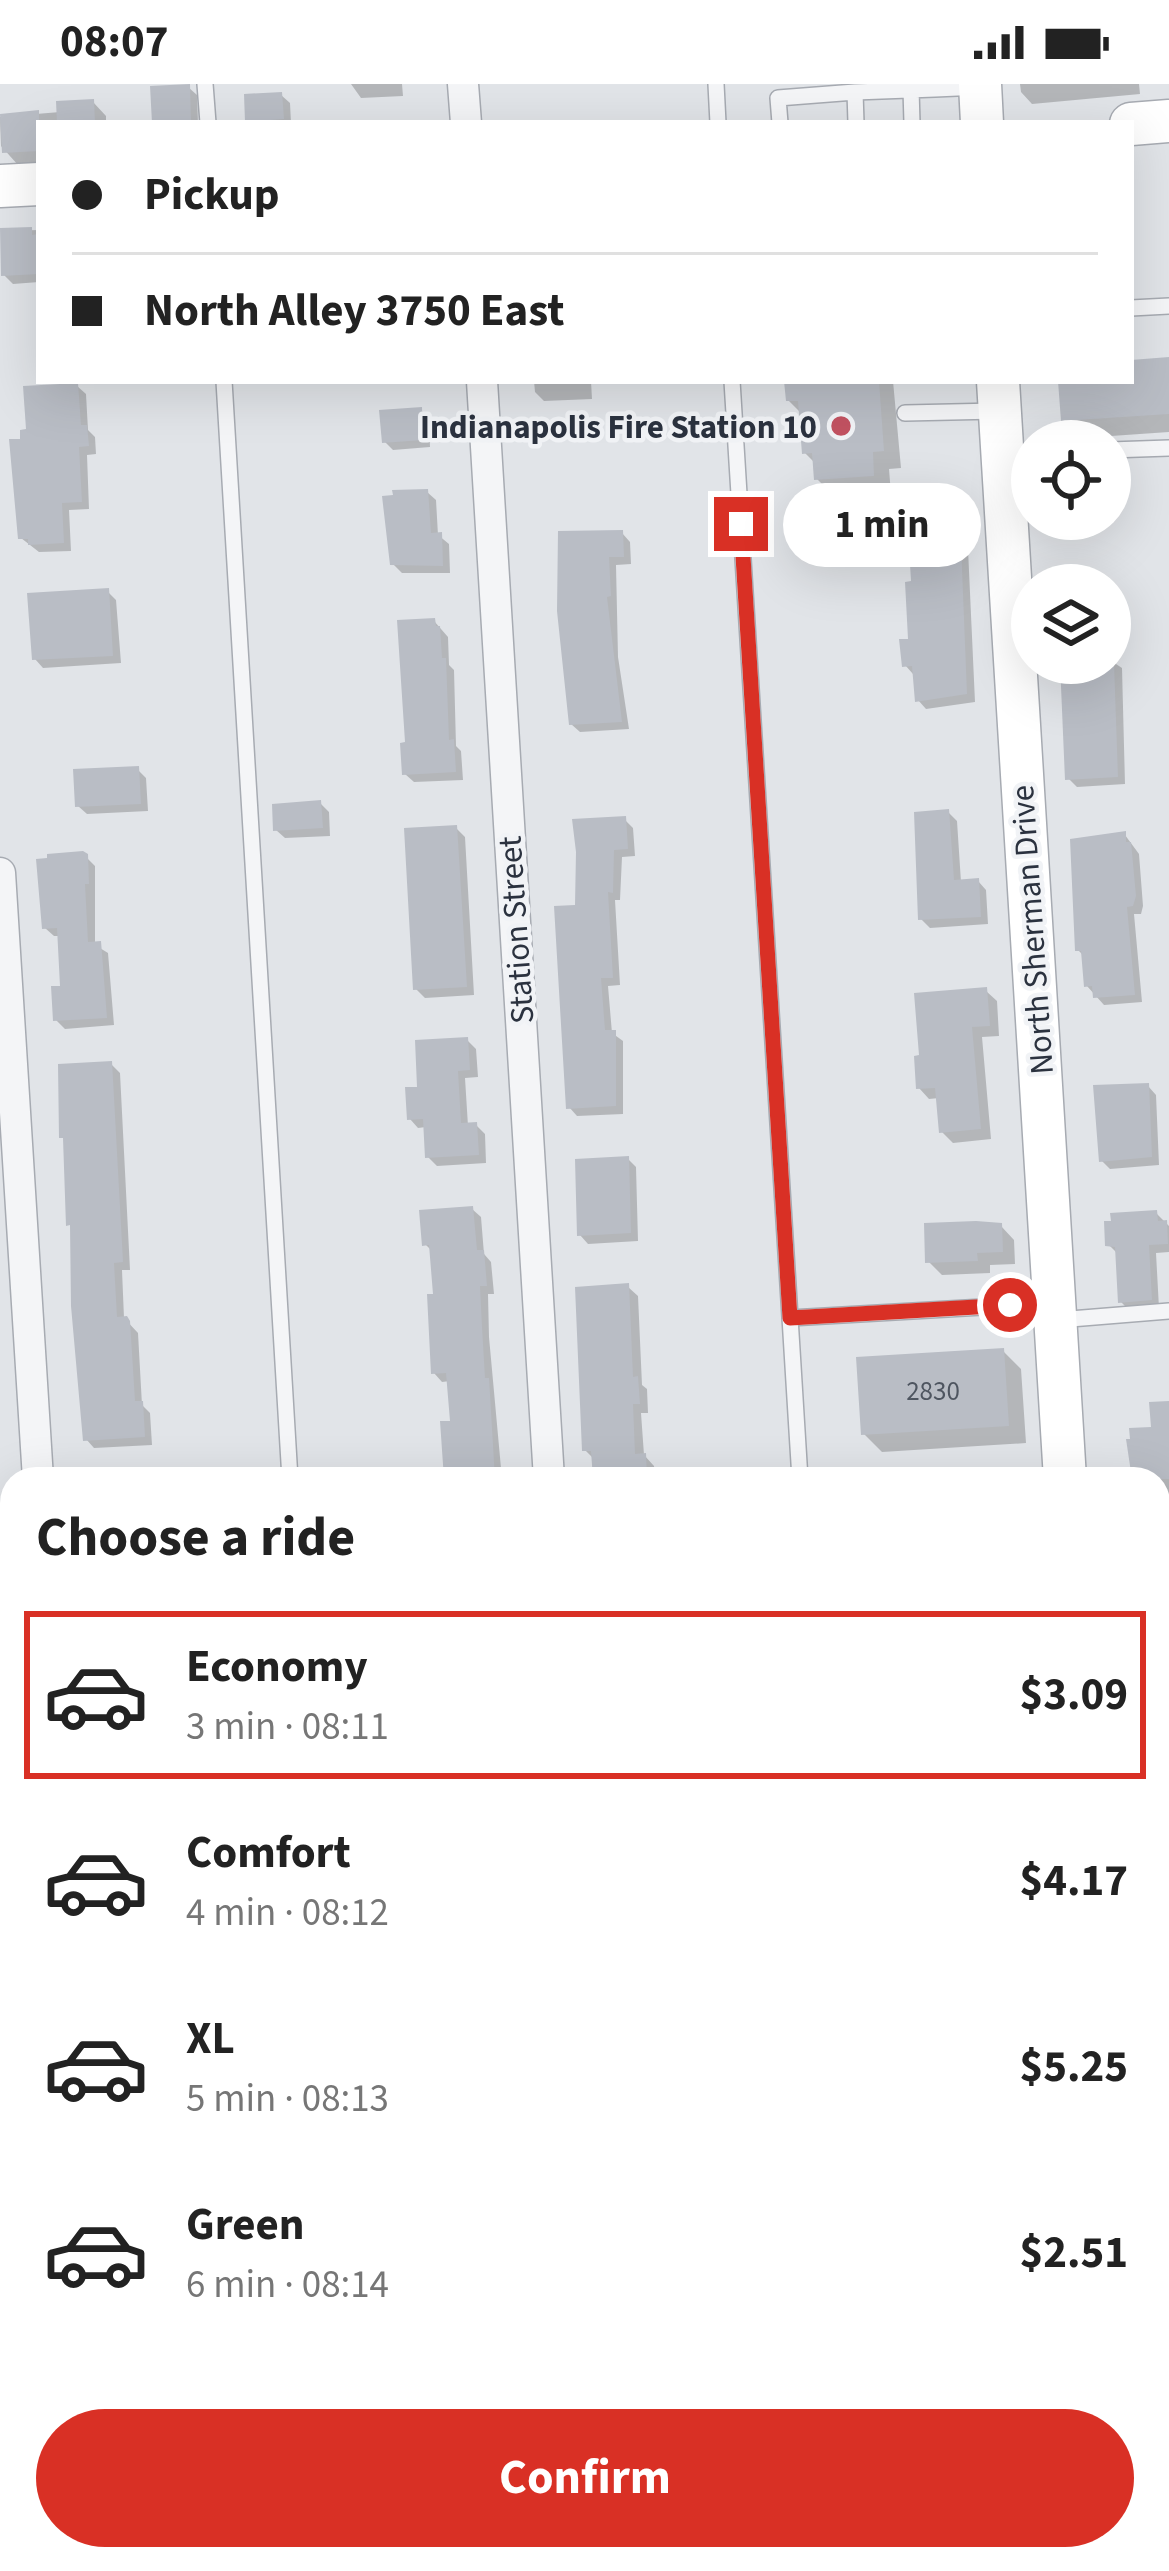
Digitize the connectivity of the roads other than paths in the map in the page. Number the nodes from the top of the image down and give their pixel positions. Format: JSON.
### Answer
{"nodes":[{"id":1,"x":205,"y":84,"type":"edge"},
{"id":2,"x":463,"y":84,"type":"edge"},
{"id":3,"x":716,"y":84,"type":"edge"},
{"id":4,"x":935,"y":86,"type":"edge"},
{"id":5,"x":911,"y":89,"type":"junction"},
{"id":6,"x":778,"y":91,"type":"edge"},
{"id":7,"x":855,"y":92,"type":"junction"},
{"id":8,"x":981,"y":98,"type":"edge"},
{"id":9,"x":208,"y":120,"type":"edge"},
{"id":10,"x":466,"y":120,"type":"edge"},
{"id":11,"x":718,"y":120,"type":"edge"},
{"id":12,"x":856,"y":120,"type":"edge"},
{"id":13,"x":912,"y":120,"type":"edge"},
{"id":14,"x":1169,"y":122,"type":"edge"},
{"id":15,"x":1134,"y":124,"type":"edge"},
{"id":16,"x":36,"y":184,"type":"edge"},
{"id":17,"x":0,"y":186,"type":"edge"},
{"id":18,"x":1169,"y":306,"type":"edge"},
{"id":19,"x":1134,"y":308,"type":"edge"},
{"id":20,"x":224,"y":384,"type":"edge"},
{"id":21,"x":482,"y":384,"type":"edge"},
{"id":22,"x":732,"y":384,"type":"edge"},
{"id":23,"x":999,"y":396,"type":"edge"},
{"id":24,"x":905,"y":413,"type":"dead end"},
{"id":25,"x":1169,"y":448,"type":"edge"},
{"id":26,"x":1131,"y":449,"type":"edge"},
{"id":27,"x":0,"y":873,"type":"edge"},
{"id":28,"x":1054,"y":1311,"type":"junction"},
{"id":29,"x":1169,"y":1311,"type":"edge"},
{"id":30,"x":790,"y":1318,"type":"junction"},
{"id":31,"x":37,"y":1467,"type":"edge"},
{"id":32,"x":289,"y":1467,"type":"edge"},
{"id":33,"x":548,"y":1467,"type":"edge"},
{"id":34,"x":799,"y":1467,"type":"edge"},
{"id":35,"x":1064,"y":1467,"type":"edge"}],
"edges":[{"from":1,"to":9,"type":"lane"},
{"from":2,"to":10,"type":"street"},
{"from":3,"to":11,"type":"lane"},
{"from":4,"to":5,"type":"lane"},
{"from":4,"to":8,"type":"lane"},
{"from":5,"to":7,"type":"lane"},
{"from":5,"to":13,"type":"lane"},
{"from":6,"to":7,"type":"lane"},
{"from":7,"to":12,"type":"lane"},
{"from":14,"to":15,"type":"main road"},
{"from":16,"to":17,"type":"main road"},
{"from":18,"to":19,"type":"lane"},
{"from":20,"to":32,"type":"lane"},
{"from":21,"to":33,"type":"street","name":"Station Street"},
{"from":22,"to":30,"type":"lane"},
{"from":23,"to":24,"type":"lane"},
{"from":23,"to":28,"type":"main road","name":"North Sherman Drive"},
{"from":25,"to":26,"type":"lane"},
{"from":27,"to":31,"type":"street"},
{"from":28,"to":29,"type":"lane"},
{"from":28,"to":30,"type":"lane"},
{"from":28,"to":35,"type":"main road","name":"North Sherman Drive"},
{"from":30,"to":34,"type":"lane"}]}
